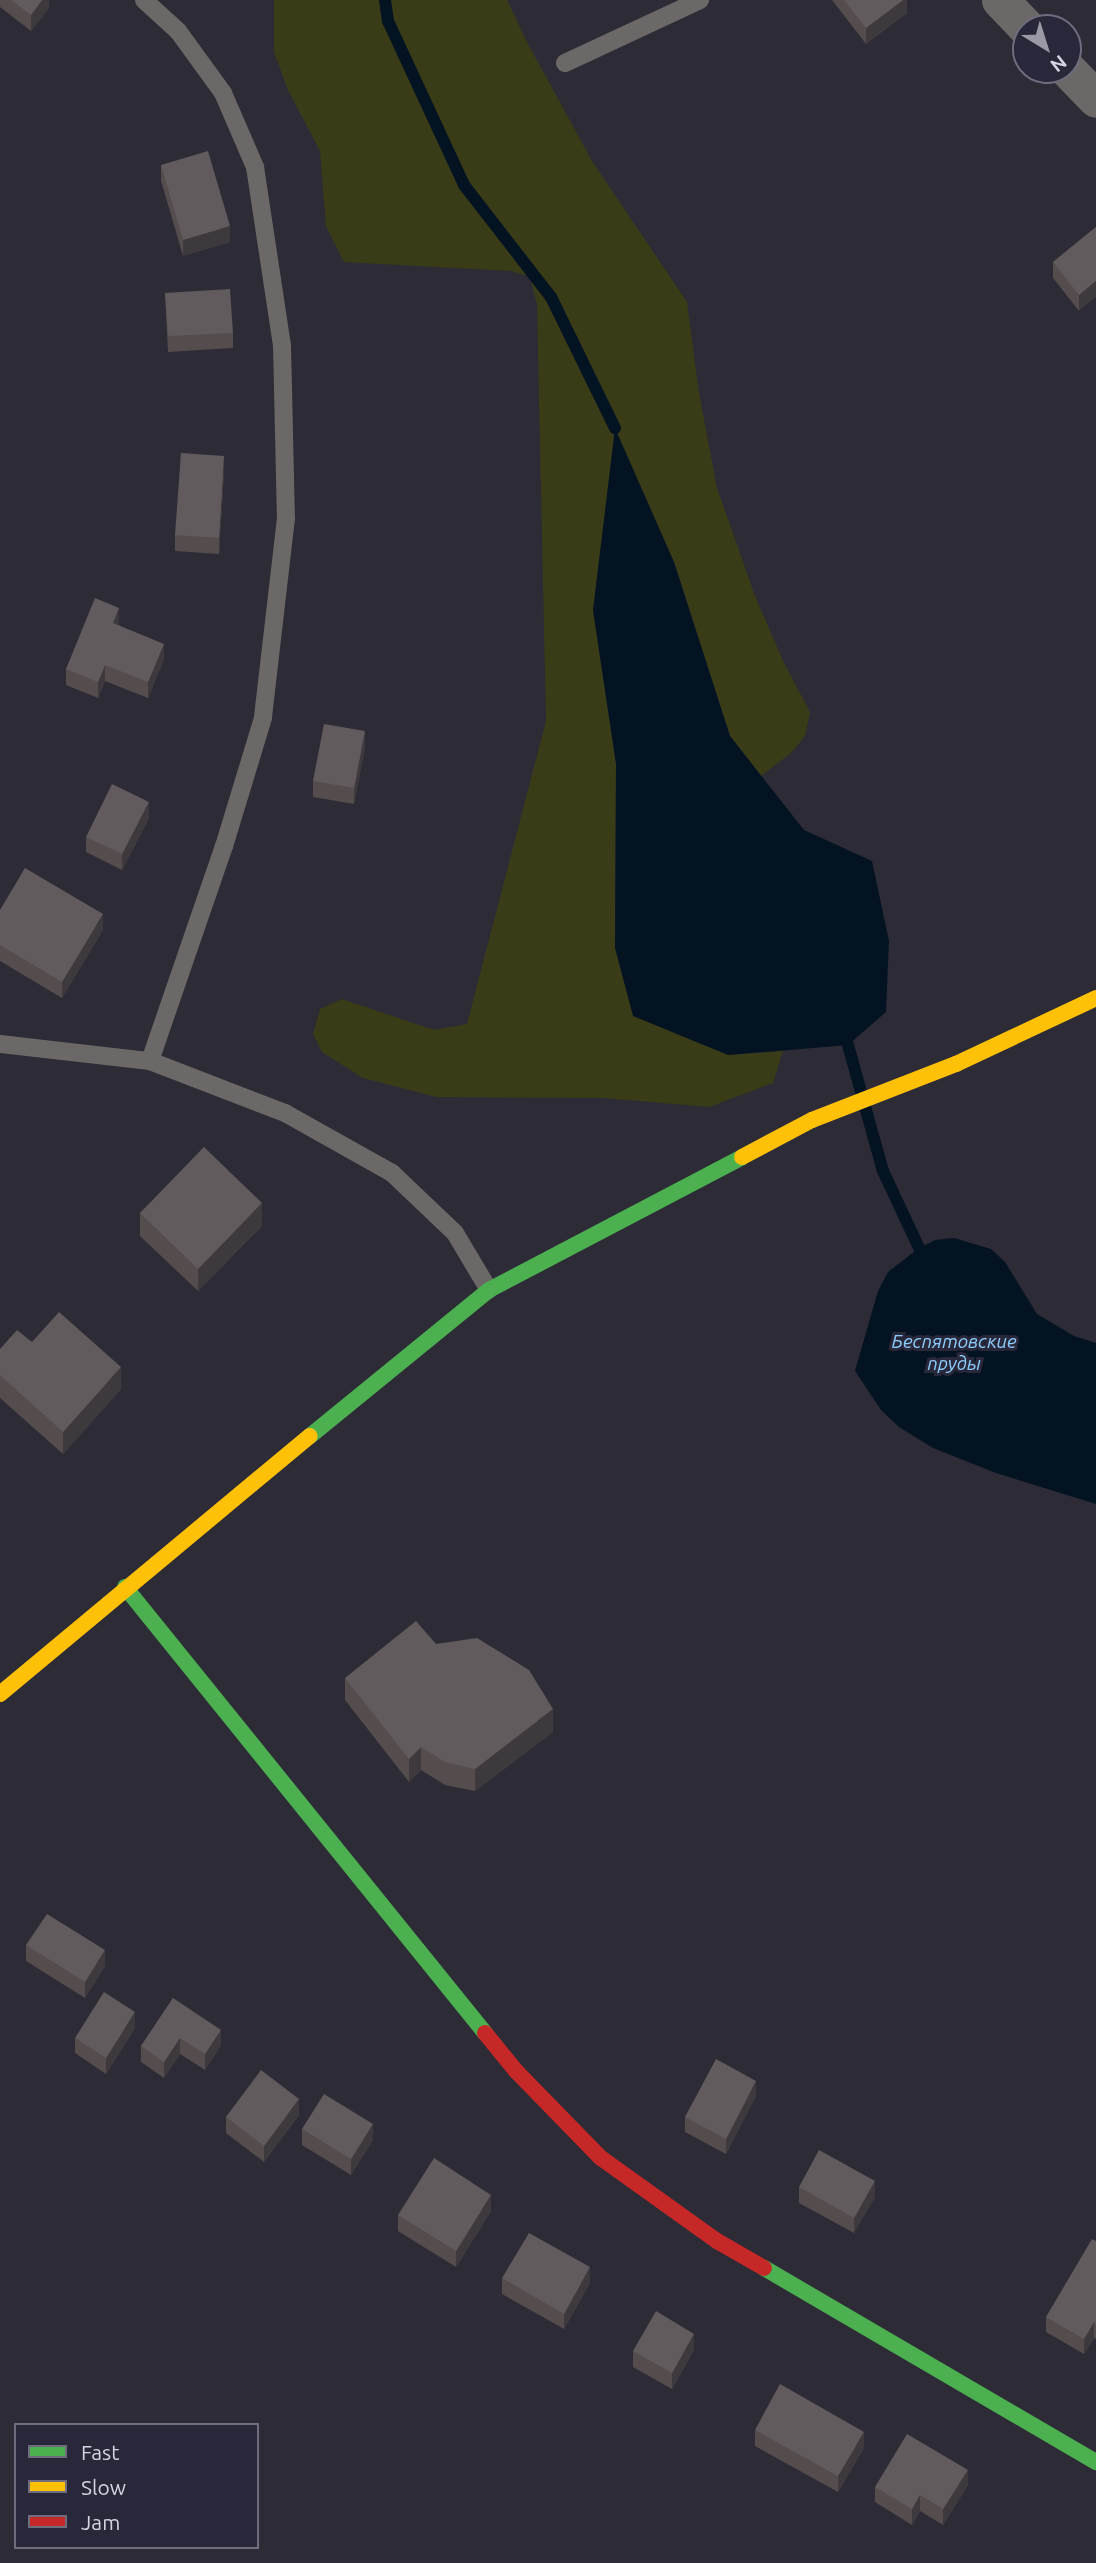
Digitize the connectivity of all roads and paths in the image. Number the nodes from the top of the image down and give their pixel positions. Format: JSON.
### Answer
{"nodes":[{"id":1,"x":144,"y":0,"type":"edge"},
{"id":2,"x":700,"y":0,"type":"edge"},
{"id":3,"x":1000,"y":0,"type":"edge"},
{"id":4,"x":1014,"y":14,"type":"edge"},
{"id":5,"x":565,"y":63,"type":"dead end"},
{"id":6,"x":1082,"y":84,"type":"edge"},
{"id":7,"x":1096,"y":99,"type":"edge"},
{"id":8,"x":1096,"y":998,"type":"edge"},
{"id":9,"x":0,"y":1044,"type":"edge"},
{"id":10,"x":150,"y":1061,"type":"junction"},
{"id":11,"x":489,"y":1290,"type":"junction"},
{"id":12,"x":125,"y":1587,"type":"junction"},
{"id":13,"x":0,"y":1694,"type":"edge"},
{"id":14,"x":1096,"y":2462,"type":"edge"}],
"edges":[{"from":1,"to":10,"type":"lane"},
{"from":2,"to":5,"type":"lane"},
{"from":3,"to":4,"type":"street"},
{"from":6,"to":7,"type":"street"},
{"from":8,"to":11,"type":"street"},
{"from":9,"to":10,"type":"lane"},
{"from":10,"to":11,"type":"lane"},
{"from":11,"to":12,"type":"street"},
{"from":12,"to":13,"type":"street"},
{"from":12,"to":14,"type":"street"}]}
